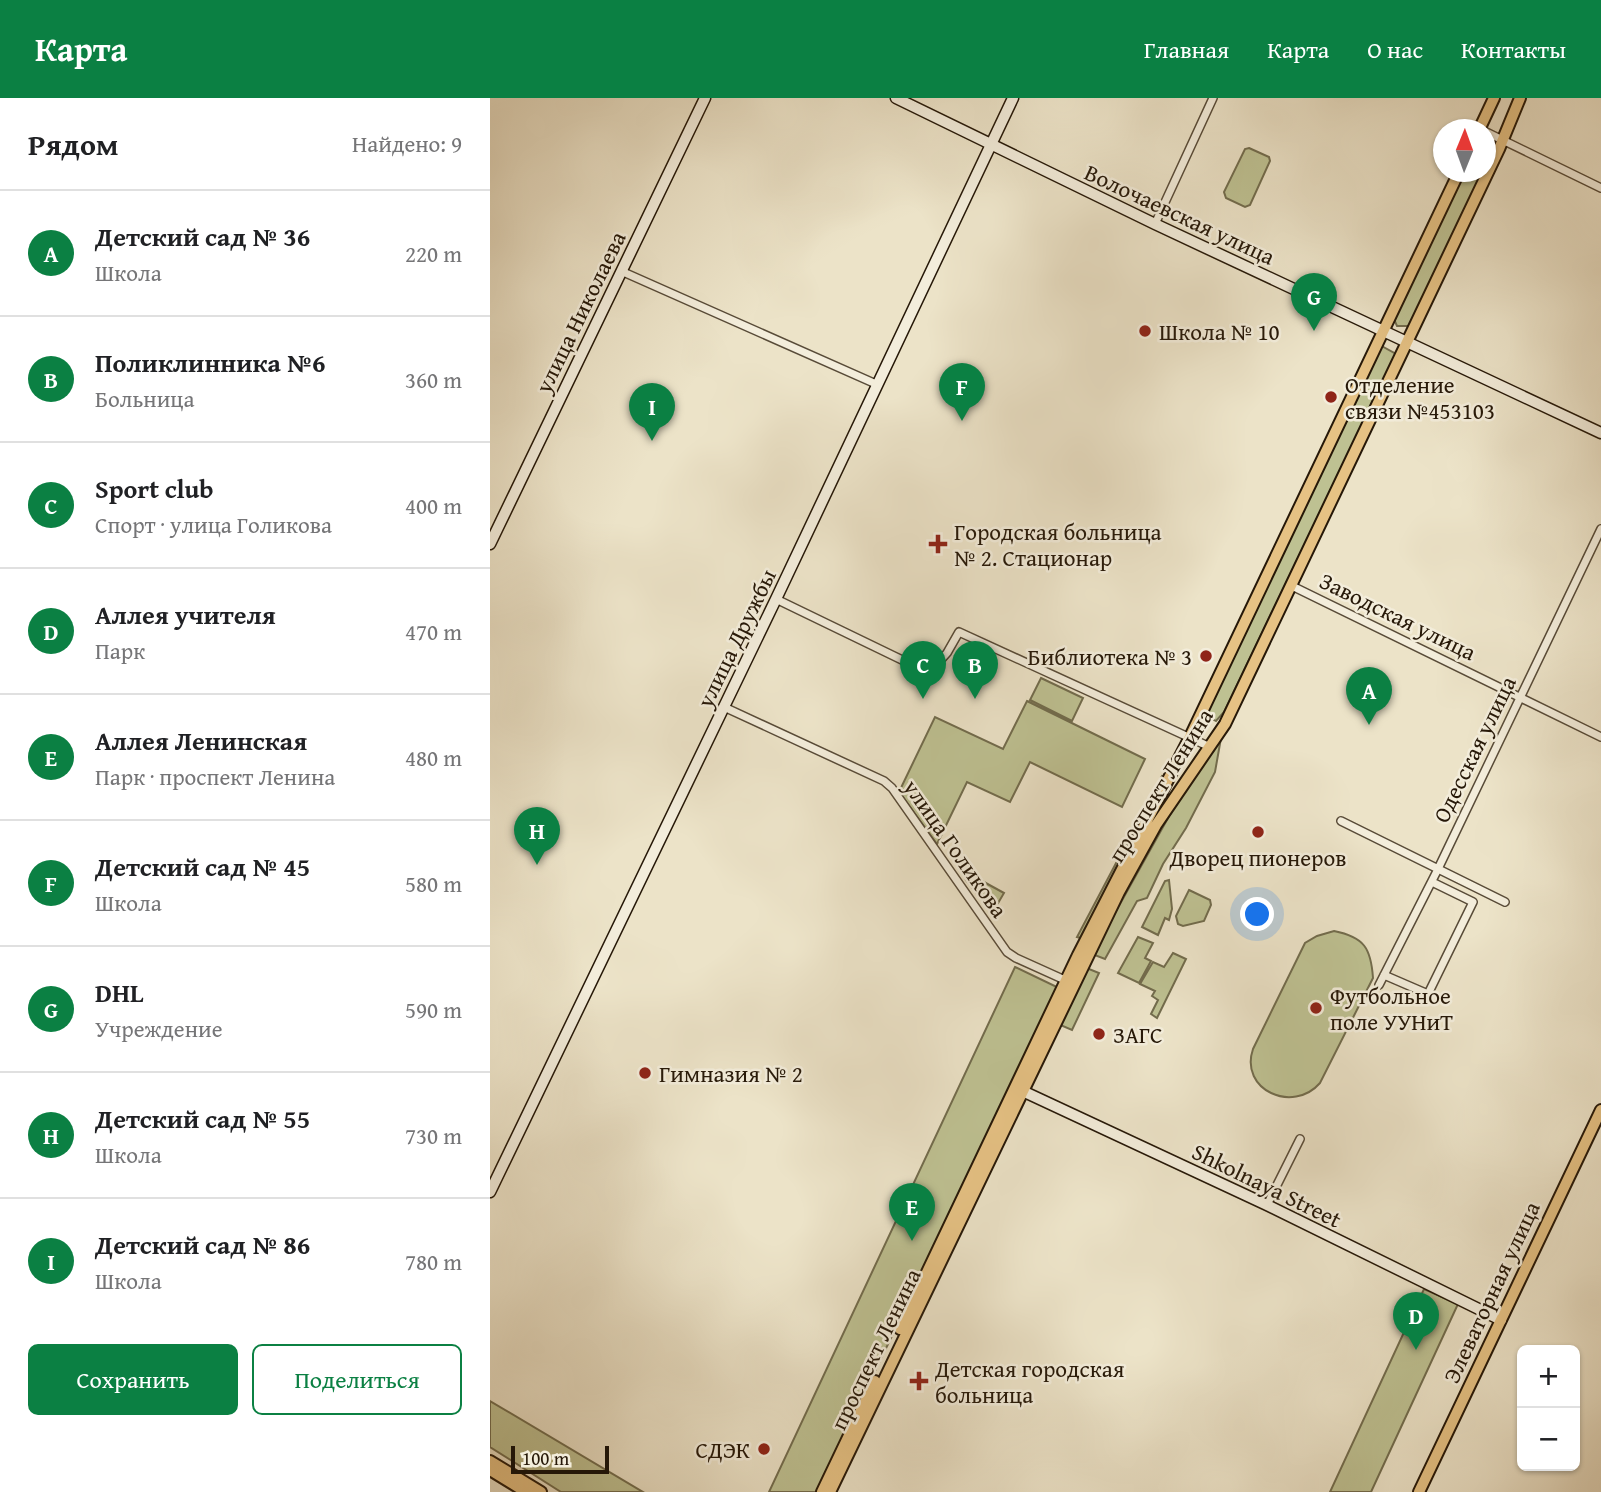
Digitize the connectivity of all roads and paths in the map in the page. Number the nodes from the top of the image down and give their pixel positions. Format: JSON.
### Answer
{"nodes":[{"id":1,"x":705,"y":98,"type":"edge"},
{"id":2,"x":896,"y":98,"type":"edge"},
{"id":3,"x":1013,"y":98,"type":"edge"},
{"id":4,"x":1213,"y":98,"type":"edge"},
{"id":5,"x":1494,"y":98,"type":"edge"},
{"id":6,"x":1520,"y":98,"type":"edge"},
{"id":7,"x":1485,"y":119,"type":"edge"},
{"id":8,"x":1496,"y":137,"type":"edge"},
{"id":9,"x":1503,"y":140,"type":"junction"},
{"id":10,"x":991,"y":143,"type":"junction"},
{"id":11,"x":1454,"y":182,"type":"edge"},
{"id":12,"x":1601,"y":188,"type":"edge"},
{"id":13,"x":1155,"y":224,"type":"junction"},
{"id":14,"x":621,"y":271,"type":"junction"},
{"id":15,"x":1383,"y":331,"type":"junction"},
{"id":16,"x":1407,"y":342,"type":"junction"},
{"id":17,"x":876,"y":384,"type":"junction"},
{"id":18,"x":1601,"y":433,"type":"edge"},
{"id":19,"x":1601,"y":529,"type":"edge"},
{"id":20,"x":490,"y":544,"type":"edge"},
{"id":21,"x":1292,"y":586,"type":"junction"},
{"id":22,"x":776,"y":599,"type":"junction"},
{"id":23,"x":1522,"y":696,"type":"junction"},
{"id":24,"x":724,"y":708,"type":"junction"},
{"id":25,"x":1190,"y":737,"type":"junction"},
{"id":26,"x":1601,"y":737,"type":"edge"},
{"id":27,"x":1210,"y":747,"type":"junction"},
{"id":28,"x":1341,"y":821,"type":"dead end"},
{"id":29,"x":1437,"y":870,"type":"junction"},
{"id":30,"x":1432,"y":881,"type":"junction"},
{"id":31,"x":1505,"y":902,"type":"dead end"},
{"id":32,"x":1384,"y":975,"type":"junction"},
{"id":33,"x":1070,"y":982,"type":"junction"},
{"id":34,"x":1379,"y":985,"type":"dead end"},
{"id":35,"x":1019,"y":1089,"type":"junction"},
{"id":36,"x":1601,"y":1110,"type":"edge"},
{"id":37,"x":1300,"y":1139,"type":"dead end"},
{"id":38,"x":490,"y":1192,"type":"edge"},
{"id":39,"x":1266,"y":1205,"type":"junction"},
{"id":40,"x":1501,"y":1320,"type":"junction"},
{"id":41,"x":490,"y":1461,"type":"edge"},
{"id":42,"x":490,"y":1470,"type":"edge"},
{"id":43,"x":526,"y":1492,"type":"edge"},
{"id":44,"x":541,"y":1492,"type":"edge"},
{"id":45,"x":822,"y":1492,"type":"edge"},
{"id":46,"x":830,"y":1492,"type":"edge"},
{"id":47,"x":1419,"y":1492,"type":"edge"}],
"edges":[{"from":1,"to":14,"type":"main road","name":"улица Николаева"},
{"from":2,"to":10,"type":"main road","name":"Волочаевская улица"},
{"from":3,"to":10,"type":"main road","name":"улица Дружбы"},
{"from":4,"to":13,"type":"street"},
{"from":5,"to":7,"type":"main road"},
{"from":6,"to":9,"type":"main road","name":"проспект Ленина"},
{"from":8,"to":9,"type":"street"},
{"from":9,"to":12,"type":"street"},
{"from":9,"to":16,"type":"main road","name":"проспект Ленина"},
{"from":10,"to":13,"type":"main road","name":"Волочаевская улица"},
{"from":10,"to":17,"type":"main road","name":"улица Дружбы"},
{"from":11,"to":15,"type":"main road","name":"проспект Ленина"},
{"from":13,"to":15,"type":"main road","name":"Волочаевская улица"},
{"from":14,"to":17,"type":"street"},
{"from":14,"to":20,"type":"main road","name":"улица Николаева"},
{"from":15,"to":16,"type":"main road","name":"Волочаевская улица"},
{"from":15,"to":25,"type":"main road","name":"проспект Ленина"},
{"from":16,"to":18,"type":"main road","name":"Волочаевская улица"},
{"from":16,"to":21,"type":"main road","name":"проспект Ленина"},
{"from":17,"to":22,"type":"main road","name":"улица Дружбы"},
{"from":19,"to":23,"type":"street","name":"Одесская улица"},
{"from":21,"to":23,"type":"street","name":"Заводская улица"},
{"from":21,"to":27,"type":"main road","name":"проспект Ленина"},
{"from":22,"to":24,"type":"main road","name":"улица Дружбы"},
{"from":22,"to":25,"type":"street"},
{"from":23,"to":26,"type":"street","name":"Заводская улица"},
{"from":23,"to":29,"type":"street","name":"Одесская улица"},
{"from":24,"to":33,"type":"street","name":"улица Голикова"},
{"from":24,"to":38,"type":"main road","name":"улица Дружбы"},
{"from":25,"to":27,"type":"street"},
{"from":25,"to":33,"type":"main road","name":"проспект Ленина"},
{"from":27,"to":33,"type":"main road","name":"проспект Ленина"},
{"from":28,"to":29,"type":"street"},
{"from":29,"to":30,"type":"street","name":"Одесская улица"},
{"from":29,"to":31,"type":"street"},
{"from":30,"to":32,"type":"street","name":"Одесская улица"},
{"from":30,"to":32,"type":"street"},
{"from":32,"to":34,"type":"street","name":"Одесская улица"},
{"from":33,"to":35,"type":"main road","name":"проспект Ленина"},
{"from":35,"to":39,"type":"main road","name":"Shkolnaya Street"},
{"from":35,"to":45,"type":"main road","name":"проспект Ленина"},
{"from":35,"to":46,"type":"main road","name":"проспект Ленина"},
{"from":36,"to":40,"type":"main road","name":"Элеваторная улица"},
{"from":37,"to":39,"type":"street"},
{"from":39,"to":40,"type":"main road","name":"Shkolnaya Street"},
{"from":40,"to":47,"type":"main road","name":"Элеваторная улица"},
{"from":41,"to":44,"type":"main road"},
{"from":42,"to":43,"type":"main road"}]}
